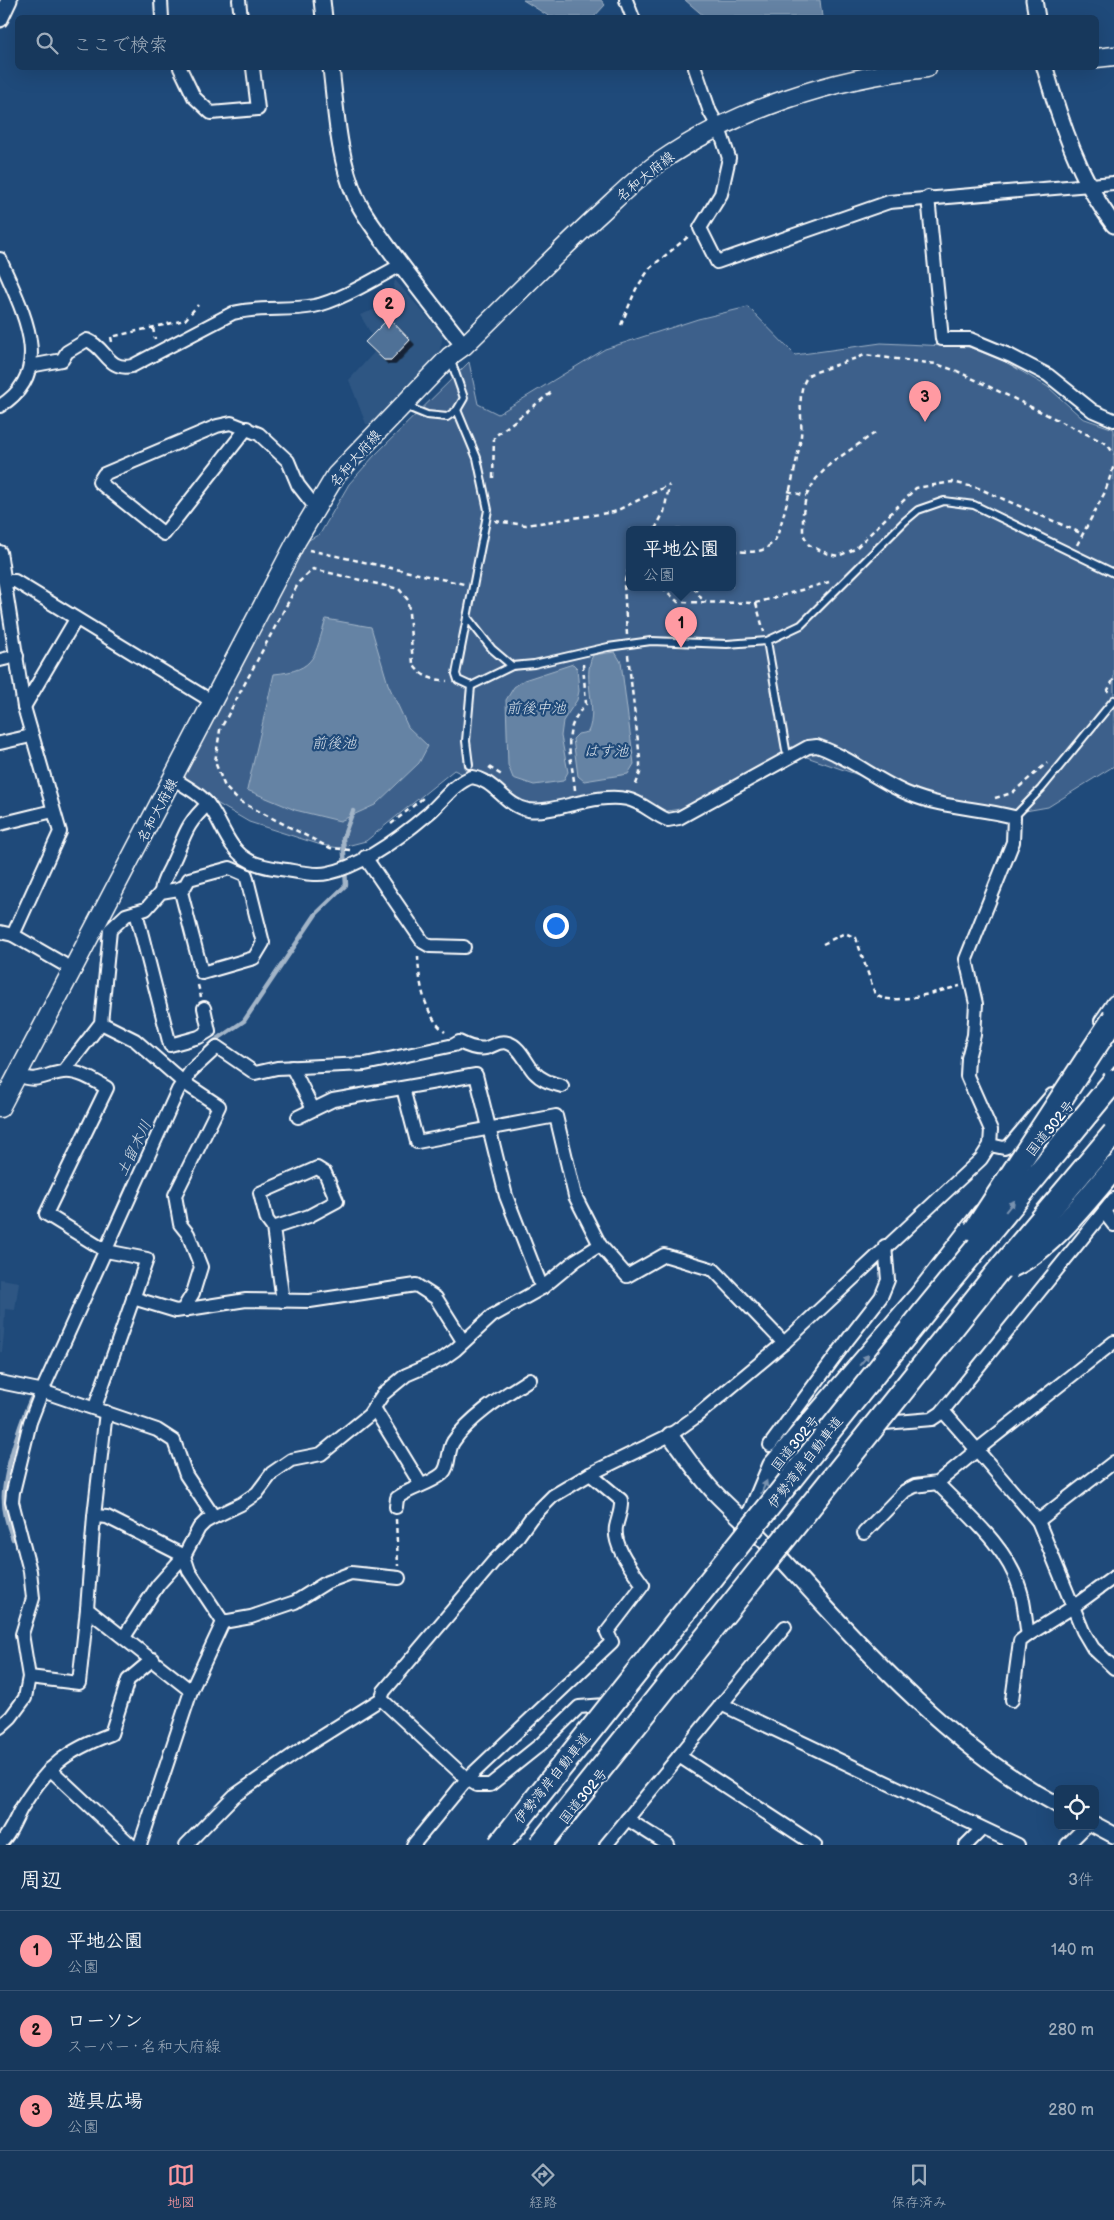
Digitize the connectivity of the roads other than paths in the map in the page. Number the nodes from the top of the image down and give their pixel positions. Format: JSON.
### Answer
{"nodes":[{"id":1,"x":9,"y":0,"type":"edge"},
{"id":2,"x":161,"y":0,"type":"edge"},
{"id":3,"x":239,"y":0,"type":"edge"},
{"id":4,"x":322,"y":0,"type":"edge"},
{"id":5,"x":626,"y":0,"type":"edge"},
{"id":6,"x":1034,"y":0,"type":"edge"},
{"id":7,"x":162,"y":15,"type":"edge"},
{"id":8,"x":241,"y":15,"type":"edge"},
{"id":9,"x":324,"y":15,"type":"edge"},
{"id":10,"x":632,"y":15,"type":"edge"},
{"id":11,"x":1036,"y":15,"type":"edge"},
{"id":12,"x":0,"y":19,"type":"edge"},
{"id":13,"x":1114,"y":56,"type":"edge"},
{"id":14,"x":1099,"y":58,"type":"edge"},
{"id":15,"x":181,"y":70,"type":"edge"},
{"id":16,"x":253,"y":70,"type":"edge"},
{"id":17,"x":331,"y":70,"type":"edge"},
{"id":18,"x":696,"y":70,"type":"edge"},
{"id":19,"x":913,"y":70,"type":"edge"},
{"id":20,"x":1046,"y":70,"type":"edge"},
{"id":21,"x":720,"y":128,"type":"junction"},
{"id":22,"x":1114,"y":183,"type":"edge"},
{"id":23,"x":1089,"y":185,"type":"junction"},
{"id":24,"x":928,"y":197,"type":"junction"},
{"id":25,"x":1114,"y":225,"type":"edge"},
{"id":26,"x":0,"y":259,"type":"edge"},
{"id":27,"x":401,"y":265,"type":"junction"},
{"id":28,"x":464,"y":346,"type":"junction"},
{"id":29,"x":450,"y":356,"type":"junction"},
{"id":30,"x":30,"y":366,"type":"junction"},
{"id":31,"x":403,"y":405,"type":"junction"},
{"id":32,"x":0,"y":406,"type":"edge"},
{"id":33,"x":457,"y":410,"type":"junction"},
{"id":34,"x":1114,"y":420,"type":"edge"},
{"id":35,"x":247,"y":428,"type":"junction"},
{"id":36,"x":316,"y":508,"type":"junction"},
{"id":37,"x":0,"y":552,"type":"edge"},
{"id":38,"x":1114,"y":573,"type":"edge"},
{"id":39,"x":4,"y":581,"type":"junction"},
{"id":40,"x":467,"y":617,"type":"junction"},
{"id":41,"x":76,"y":619,"type":"junction"},
{"id":42,"x":766,"y":641,"type":"junction"},
{"id":43,"x":17,"y":656,"type":"junction"},
{"id":44,"x":0,"y":660,"type":"edge"},
{"id":45,"x":512,"y":666,"type":"junction"},
{"id":46,"x":471,"y":686,"type":"junction"},
{"id":47,"x":1114,"y":700,"type":"edge"},
{"id":48,"x":213,"y":702,"type":"junction"},
{"id":49,"x":24,"y":707,"type":"junction"},
{"id":50,"x":31,"y":736,"type":"junction"},
{"id":51,"x":0,"y":742,"type":"edge"},
{"id":52,"x":786,"y":750,"type":"dead end"},
{"id":53,"x":470,"y":766,"type":"road end"},
{"id":54,"x":174,"y":779,"type":"junction"},
{"id":55,"x":208,"y":804,"type":"junction"},
{"id":56,"x":53,"y":811,"type":"junction"},
{"id":57,"x":1014,"y":817,"type":"junction"},
{"id":58,"x":0,"y":824,"type":"edge"},
{"id":59,"x":365,"y":857,"type":"junction"},
{"id":60,"x":180,"y":888,"type":"junction"},
{"id":61,"x":161,"y":892,"type":"junction"},
{"id":62,"x":136,"y":912,"type":"junction"},
{"id":63,"x":6,"y":934,"type":"edge"},
{"id":64,"x":464,"y":947,"type":"dead end"},
{"id":65,"x":72,"y":969,"type":"junction"},
{"id":66,"x":1114,"y":1002,"type":"edge"},
{"id":67,"x":204,"y":1008,"type":"road end"},
{"id":68,"x":1114,"y":1018,"type":"edge"},
{"id":69,"x":101,"y":1023,"type":"junction"},
{"id":70,"x":1114,"y":1050,"type":"edge"},
{"id":71,"x":292,"y":1067,"type":"junction"},
{"id":72,"x":64,"y":1071,"type":"junction"},
{"id":73,"x":18,"y":1075,"type":"junction"},
{"id":74,"x":1114,"y":1081,"type":"edge"},
{"id":75,"x":183,"y":1082,"type":"junction"},
{"id":76,"x":562,"y":1086,"type":"dead end"},
{"id":77,"x":403,"y":1088,"type":"junction"},
{"id":78,"x":0,"y":1108,"type":"edge"},
{"id":79,"x":313,"y":1110,"type":"junction"},
{"id":80,"x":298,"y":1117,"type":"dead end"},
{"id":81,"x":490,"y":1128,"type":"junction"},
{"id":82,"x":1114,"y":1133,"type":"edge"},
{"id":83,"x":1114,"y":1141,"type":"edge"},
{"id":84,"x":990,"y":1145,"type":"junction"},
{"id":85,"x":1114,"y":1168,"type":"edge"},
{"id":86,"x":1114,"y":1199,"type":"edge"},
{"id":87,"x":1111,"y":1220,"type":"edge"},
{"id":88,"x":272,"y":1228,"type":"junction"},
{"id":89,"x":600,"y":1245,"type":"junction"},
{"id":90,"x":886,"y":1246,"type":"junction"},
{"id":91,"x":101,"y":1248,"type":"junction"},
{"id":92,"x":998,"y":1271,"type":"junction"},
{"id":93,"x":542,"y":1288,"type":"junction"},
{"id":94,"x":133,"y":1298,"type":"junction"},
{"id":95,"x":283,"y":1301,"type":"junction"},
{"id":96,"x":186,"y":1310,"type":"junction"},
{"id":97,"x":925,"y":1311,"type":"junction"},
{"id":98,"x":463,"y":1341,"type":"junction"},
{"id":99,"x":1114,"y":1342,"type":"edge"},
{"id":100,"x":784,"y":1343,"type":"junction"},
{"id":101,"x":530,"y":1379,"type":"dead end"},
{"id":102,"x":0,"y":1382,"type":"edge"},
{"id":103,"x":37,"y":1389,"type":"junction"},
{"id":104,"x":374,"y":1408,"type":"junction"},
{"id":105,"x":100,"y":1409,"type":"junction"},
{"id":106,"x":943,"y":1411,"type":"junction"},
{"id":107,"x":885,"y":1423,"type":"junction"},
{"id":108,"x":670,"y":1435,"type":"junction"},
{"id":109,"x":770,"y":1445,"type":"dead end"},
{"id":110,"x":977,"y":1450,"type":"junction"},
{"id":111,"x":1114,"y":1462,"type":"edge"},
{"id":112,"x":590,"y":1474,"type":"junction"},
{"id":113,"x":937,"y":1483,"type":"junction"},
{"id":114,"x":421,"y":1485,"type":"junction"},
{"id":115,"x":396,"y":1507,"type":"road end"},
{"id":116,"x":94,"y":1516,"type":"junction"},
{"id":117,"x":214,"y":1517,"type":"junction"},
{"id":118,"x":1038,"y":1521,"type":"junction"},
{"id":119,"x":748,"y":1526,"type":"junction"},
{"id":120,"x":864,"y":1533,"type":"dead end"},
{"id":121,"x":778,"y":1554,"type":"junction"},
{"id":122,"x":184,"y":1556,"type":"junction"},
{"id":123,"x":399,"y":1578,"type":"road end"},
{"id":124,"x":1114,"y":1578,"type":"edge"},
{"id":125,"x":1073,"y":1607,"type":"junction"},
{"id":126,"x":87,"y":1609,"type":"junction"},
{"id":127,"x":223,"y":1622,"type":"junction"},
{"id":128,"x":785,"y":1627,"type":"dead end"},
{"id":129,"x":1028,"y":1635,"type":"junction"},
{"id":130,"x":124,"y":1637,"type":"junction"},
{"id":131,"x":153,"y":1659,"type":"junction"},
{"id":132,"x":1114,"y":1668,"type":"edge"},
{"id":133,"x":29,"y":1677,"type":"junction"},
{"id":134,"x":191,"y":1691,"type":"junction"},
{"id":135,"x":381,"y":1699,"type":"junction"},
{"id":136,"x":1012,"y":1700,"type":"dead end"},
{"id":137,"x":721,"y":1704,"type":"junction"},
{"id":138,"x":605,"y":1705,"type":"junction"},
{"id":139,"x":0,"y":1727,"type":"edge"},
{"id":140,"x":678,"y":1756,"type":"junction"},
{"id":141,"x":50,"y":1769,"type":"junction"},
{"id":142,"x":467,"y":1779,"type":"junction"},
{"id":143,"x":1054,"y":1803,"type":"edge"},
{"id":144,"x":627,"y":1819,"type":"junction"},
{"id":145,"x":1099,"y":1827,"type":"edge"},
{"id":146,"x":982,"y":1828,"type":"junction"},
{"id":147,"x":1082,"y":1830,"type":"edge"},
{"id":148,"x":1114,"y":1835,"type":"edge"},
{"id":149,"x":0,"y":1843,"type":"edge"},
{"id":150,"x":189,"y":1844,"type":"edge"},
{"id":151,"x":131,"y":1845,"type":"edge"},
{"id":152,"x":140,"y":1845,"type":"edge"},
{"id":153,"x":413,"y":1845,"type":"edge"},
{"id":154,"x":492,"y":1845,"type":"edge"},
{"id":155,"x":498,"y":1845,"type":"edge"},
{"id":156,"x":540,"y":1845,"type":"edge"},
{"id":157,"x":544,"y":1845,"type":"edge"},
{"id":158,"x":606,"y":1845,"type":"edge"},
{"id":159,"x":668,"y":1845,"type":"edge"},
{"id":160,"x":815,"y":1845,"type":"edge"},
{"id":161,"x":966,"y":1845,"type":"edge"},
{"id":162,"x":1018,"y":1845,"type":"edge"},
{"id":163,"x":1067,"y":1845,"type":"edge"}],
"edges":[{"from":1,"to":12,"type":"street"},
{"from":2,"to":7,"type":"street"},
{"from":3,"to":8,"type":"street"},
{"from":4,"to":9,"type":"street"},
{"from":5,"to":10,"type":"street"},
{"from":6,"to":11,"type":"street"},
{"from":13,"to":14,"type":"main road"},
{"from":15,"to":16,"type":"street"},
{"from":17,"to":27,"type":"street"},
{"from":18,"to":21,"type":"street"},
{"from":19,"to":21,"type":"main road","name":"名和大府線"},
{"from":20,"to":23,"type":"street"},
{"from":21,"to":24,"type":"street"},
{"from":21,"to":28,"type":"main road","name":"名和大府線"},
{"from":22,"to":23,"type":"street"},
{"from":23,"to":24,"type":"street"},
{"from":23,"to":25,"type":"street"},
{"from":24,"to":34,"type":"street"},
{"from":26,"to":30,"type":"street"},
{"from":27,"to":28,"type":"street"},
{"from":27,"to":30,"type":"street"},
{"from":28,"to":29,"type":"main road","name":"名和大府線"},
{"from":29,"to":31,"type":"main road","name":"名和大府線"},
{"from":29,"to":33,"type":"lane"},
{"from":30,"to":32,"type":"street"},
{"from":31,"to":33,"type":"lane"},
{"from":31,"to":36,"type":"main road","name":"名和大府線"},
{"from":33,"to":40,"type":"lane"},
{"from":35,"to":35,"type":"street"},
{"from":35,"to":36,"type":"street"},
{"from":36,"to":48,"type":"main road","name":"名和大府線"},
{"from":37,"to":39,"type":"street"},
{"from":38,"to":42,"type":"lane"},
{"from":39,"to":41,"type":"street"},
{"from":39,"to":43,"type":"street"},
{"from":40,"to":45,"type":"lane"},
{"from":40,"to":46,"type":"lane"},
{"from":41,"to":48,"type":"street"},
{"from":41,"to":49,"type":"street"},
{"from":42,"to":45,"type":"lane"},
{"from":42,"to":52,"type":"lane"},
{"from":43,"to":44,"type":"street"},
{"from":43,"to":49,"type":"street"},
{"from":45,"to":46,"type":"lane"},
{"from":46,"to":53,"type":"lane"},
{"from":47,"to":57,"type":"lane"},
{"from":48,"to":54,"type":"main road","name":"名和大府線"},
{"from":49,"to":50,"type":"street"},
{"from":50,"to":51,"type":"street"},
{"from":50,"to":56,"type":"street"},
{"from":54,"to":55,"type":"street"},
{"from":54,"to":65,"type":"main road","name":"名和大府線"},
{"from":55,"to":59,"type":"street"},
{"from":55,"to":61,"type":"street"},
{"from":56,"to":58,"type":"street"},
{"from":56,"to":63,"type":"street"},
{"from":57,"to":59,"type":"street"},
{"from":57,"to":84,"type":"street"},
{"from":59,"to":64,"type":"street"},
{"from":60,"to":60,"type":"street"},
{"from":60,"to":61,"type":"street"},
{"from":61,"to":62,"type":"street"},
{"from":62,"to":67,"type":"street"},
{"from":62,"to":69,"type":"street"},
{"from":63,"to":65,"type":"street"},
{"from":65,"to":73,"type":"main road","name":"名和大府線"},
{"from":66,"to":84,"type":"street"},
{"from":68,"to":97,"type":"highway","bridge":true},
{"from":69,"to":72,"type":"street"},
{"from":69,"to":75,"type":"street"},
{"from":119,"to":70,"type":"highway","name":"国道302号","one_way":true},
{"from":71,"to":75,"type":"street"},
{"from":71,"to":76,"type":"street"},
{"from":71,"to":79,"type":"street"},
{"from":72,"to":73,"type":"street"},
{"from":72,"to":91,"type":"street"},
{"from":73,"to":78,"type":"main road","name":"名和大府線"},
{"from":97,"to":74,"type":"highway","name":"伊勢湾岸自動車道","one_way":true,"bridge":true},
{"from":75,"to":91,"type":"street"},
{"from":75,"to":96,"type":"street"},
{"from":77,"to":79,"type":"street"},
{"from":77,"to":81,"type":"street"},
{"from":77,"to":81,"type":"street"},
{"from":79,"to":80,"type":"street"},
{"from":81,"to":89,"type":"street"},
{"from":81,"to":93,"type":"street"},
{"from":82,"to":92,"type":"highway","bridge":true},
{"from":83,"to":107,"type":"highway","name":"国道302号"},
{"from":84,"to":90,"type":"street"},
{"from":85,"to":92,"type":"highway","bridge":true},
{"from":86,"to":87,"type":"street"},
{"from":87,"to":106,"type":"street"},
{"from":88,"to":88,"type":"street"},
{"from":88,"to":95,"type":"street"},
{"from":89,"to":93,"type":"street"},
{"from":89,"to":100,"type":"street"},
{"from":90,"to":100,"type":"street"},
{"from":90,"to":109,"type":"street"},
{"from":91,"to":94,"type":"street"},
{"from":91,"to":103,"type":"street"},
{"from":92,"to":156,"type":"highway","bridge":true},
{"from":93,"to":98,"type":"street"},
{"from":94,"to":96,"type":"street"},
{"from":94,"to":105,"type":"street"},
{"from":95,"to":96,"type":"street"},
{"from":95,"to":98,"type":"street"},
{"from":97,"to":155,"type":"highway","name":"伊勢湾岸自動車道","bridge":true},
{"from":98,"to":104,"type":"street"},
{"from":99,"to":110,"type":"street"},
{"from":100,"to":108,"type":"street"},
{"from":101,"to":114,"type":"street"},
{"from":102,"to":103,"type":"street"},
{"from":103,"to":105,"type":"street"},
{"from":103,"to":133,"type":"street"},
{"from":104,"to":114,"type":"street"},
{"from":104,"to":117,"type":"street"},
{"from":105,"to":116,"type":"street"},
{"from":105,"to":117,"type":"street"},
{"from":106,"to":107,"type":"street"},
{"from":106,"to":110,"type":"street"},
{"from":107,"to":121,"type":"highway","name":"国道302号"},
{"from":108,"to":112,"type":"street"},
{"from":108,"to":119,"type":"street"},
{"from":110,"to":113,"type":"street"},
{"from":110,"to":118,"type":"street"},
{"from":111,"to":118,"type":"street"},
{"from":112,"to":135,"type":"street"},
{"from":112,"to":142,"type":"street"},
{"from":113,"to":120,"type":"street"},
{"from":113,"to":129,"type":"street"},
{"from":114,"to":115,"type":"street"},
{"from":116,"to":122,"type":"street"},
{"from":116,"to":126,"type":"street"},
{"from":117,"to":122,"type":"street"},
{"from":118,"to":125,"type":"street"},
{"from":119,"to":121,"type":"street"},
{"from":119,"to":138,"type":"highway","name":"国道302号"},
{"from":121,"to":143,"type":"street"},
{"from":121,"to":157,"type":"highway","name":"国道302号"},
{"from":122,"to":127,"type":"street"},
{"from":122,"to":130,"type":"street"},
{"from":123,"to":127,"type":"street"},
{"from":124,"to":125,"type":"street"},
{"from":125,"to":129,"type":"street"},
{"from":125,"to":132,"type":"street"},
{"from":126,"to":130,"type":"street"},
{"from":126,"to":133,"type":"street"},
{"from":127,"to":134,"type":"street"},
{"from":128,"to":137,"type":"street"},
{"from":129,"to":136,"type":"street"},
{"from":130,"to":131,"type":"street"},
{"from":131,"to":134,"type":"street"},
{"from":131,"to":141,"type":"street"},
{"from":133,"to":139,"type":"street"},
{"from":134,"to":152,"type":"street"},
{"from":135,"to":142,"type":"street"},
{"from":135,"to":150,"type":"street"},
{"from":137,"to":140,"type":"street"},
{"from":137,"to":146,"type":"street"},
{"from":138,"to":142,"type":"street"},
{"from":138,"to":154,"type":"highway","name":"国道302号"},
{"from":140,"to":144,"type":"street"},
{"from":140,"to":160,"type":"street"},
{"from":141,"to":149,"type":"street"},
{"from":141,"to":151,"type":"street"},
{"from":142,"to":153,"type":"street"},
{"from":144,"to":158,"type":"street"},
{"from":144,"to":159,"type":"street"},
{"from":145,"to":148,"type":"street"},
{"from":146,"to":161,"type":"street"},
{"from":146,"to":162,"type":"street"},
{"from":147,"to":163,"type":"street"}]}
